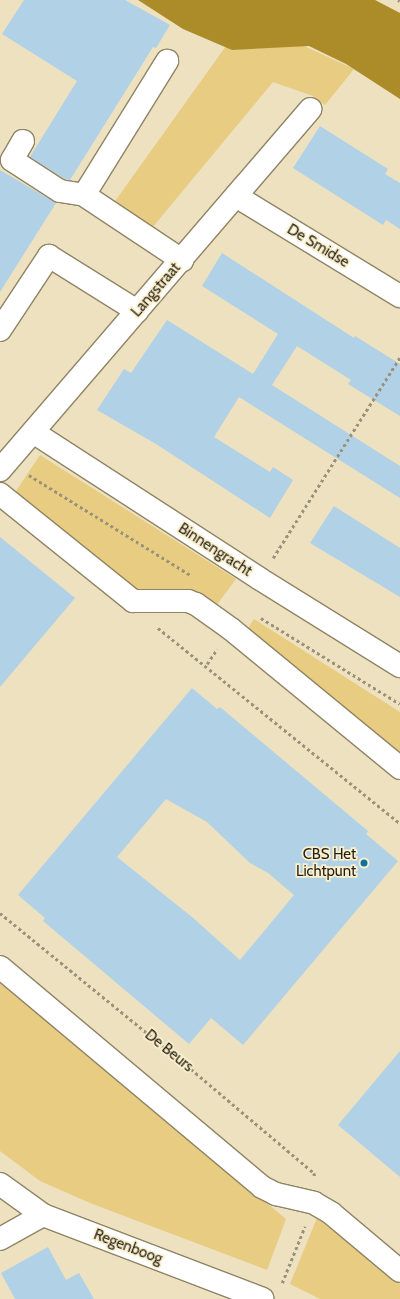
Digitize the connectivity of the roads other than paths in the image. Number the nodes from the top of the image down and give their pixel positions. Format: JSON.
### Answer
{"nodes":[{"id":1,"x":167,"y":61,"type":"dead end"},
{"id":2,"x":311,"y":109,"type":"dead end"},
{"id":3,"x":23,"y":140,"type":"dead end"},
{"id":4,"x":84,"y":195,"type":"junction"},
{"id":5,"x":236,"y":196,"type":"junction"},
{"id":6,"x":182,"y":260,"type":"junction"},
{"id":7,"x":400,"y":296,"type":"edge"},
{"id":8,"x":137,"y":311,"type":"junction"},
{"id":9,"x":0,"y":330,"type":"edge"},
{"id":10,"x":33,"y":432,"type":"junction"},
{"id":11,"x":2,"y":463,"type":"edge"},
{"id":12,"x":0,"y":494,"type":"edge"},
{"id":13,"x":400,"y":666,"type":"edge"},
{"id":14,"x":400,"y":768,"type":"edge"},
{"id":15,"x":0,"y":967,"type":"edge"},
{"id":16,"x":0,"y":1184,"type":"edge"},
{"id":17,"x":43,"y":1215,"type":"junction"},
{"id":18,"x":0,"y":1239,"type":"edge"},
{"id":19,"x":400,"y":1271,"type":"edge"},
{"id":20,"x":263,"y":1299,"type":"edge"}],
"edges":[{"from":1,"to":4,"type":"street"},
{"from":2,"to":5,"type":"street","name":"Langstraat"},
{"from":3,"to":4,"type":"street"},
{"from":4,"to":6,"type":"street"},
{"from":5,"to":6,"type":"street","name":"Langstraat"},
{"from":5,"to":7,"type":"street","name":"De Smidse"},
{"from":6,"to":8,"type":"street","name":"Langstraat"},
{"from":8,"to":9,"type":"street"},
{"from":8,"to":10,"type":"street","name":"Langstraat"},
{"from":10,"to":11,"type":"street","name":"Langstraat"},
{"from":10,"to":13,"type":"street","name":"Binnengracht"},
{"from":12,"to":14,"type":"street"},
{"from":15,"to":19,"type":"street"},
{"from":16,"to":17,"type":"street","name":"Regenboog"},
{"from":17,"to":18,"type":"street"},
{"from":17,"to":20,"type":"street","name":"Regenboog"}]}
